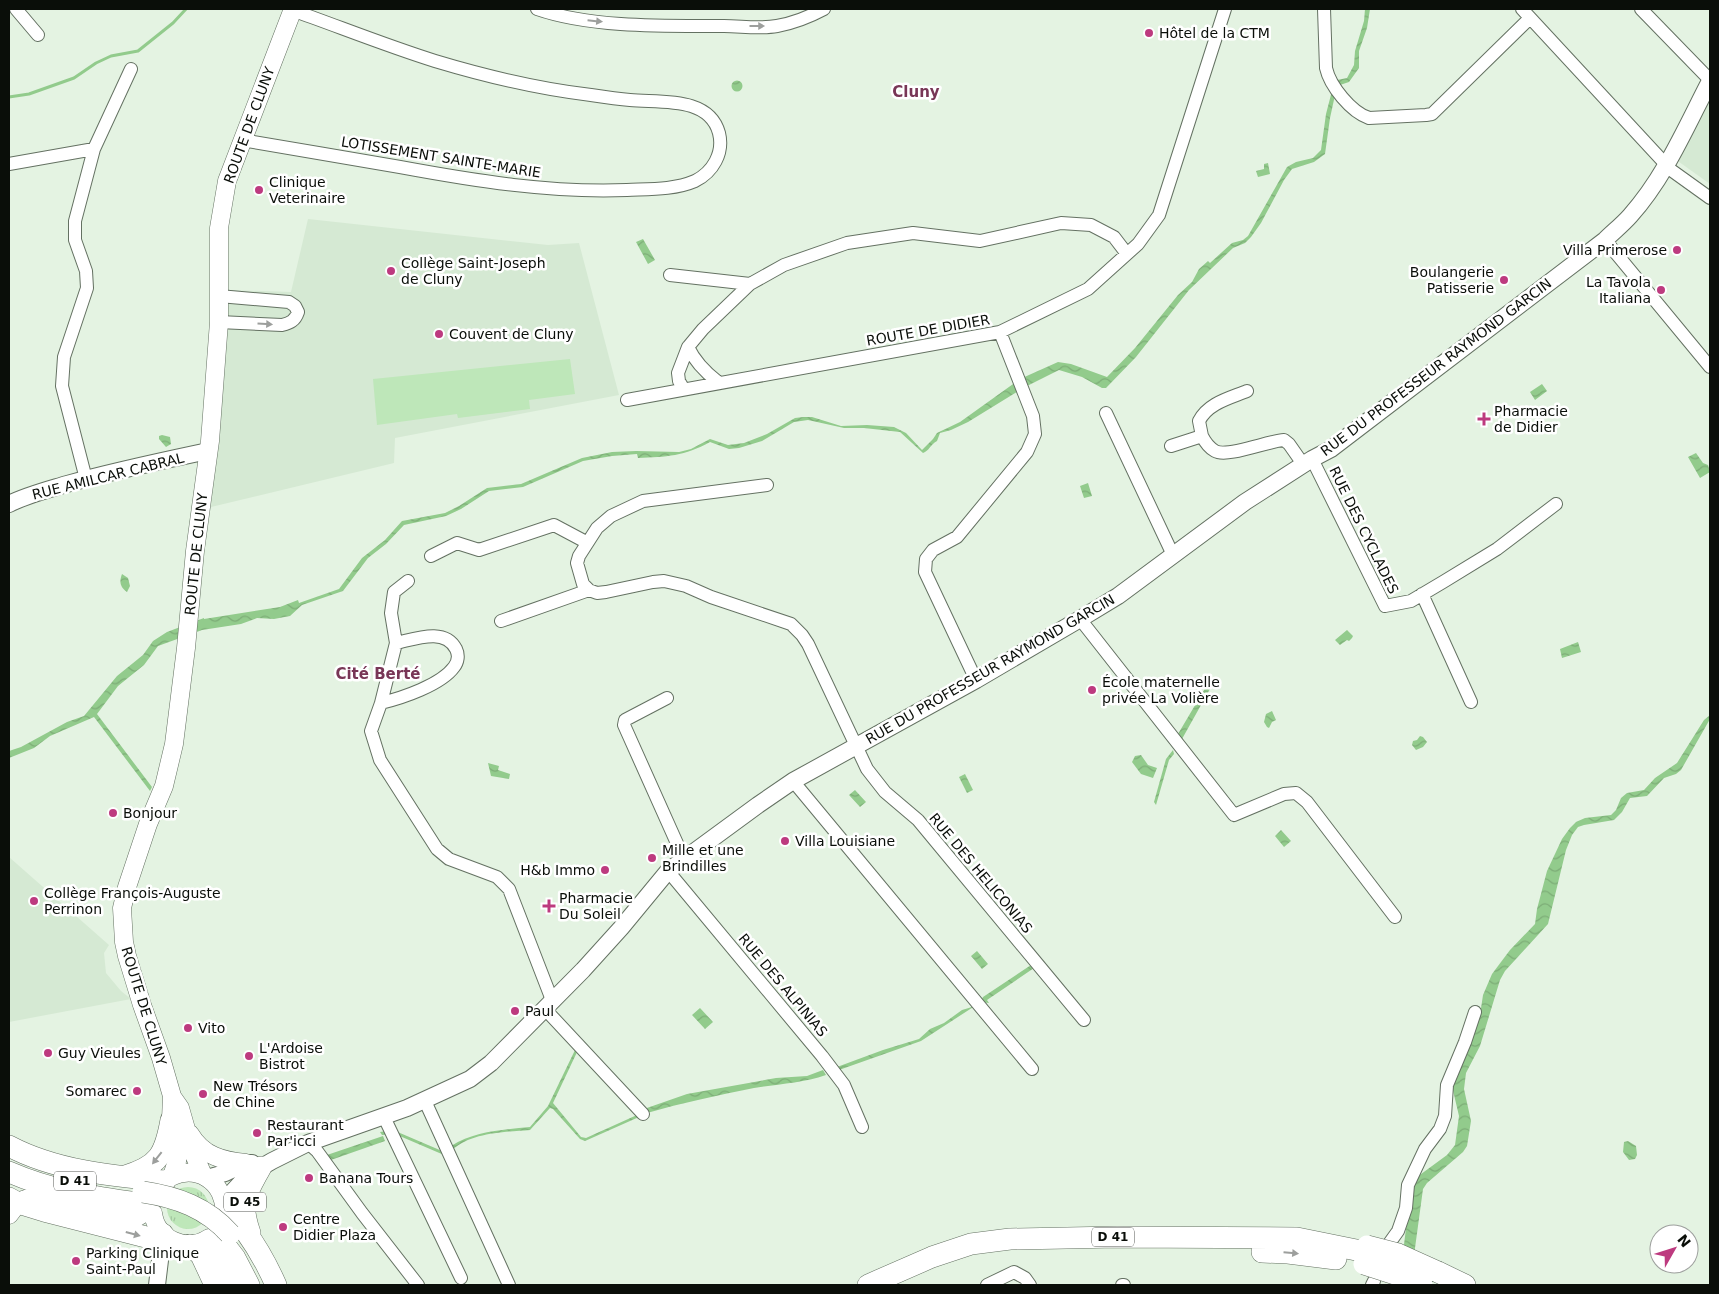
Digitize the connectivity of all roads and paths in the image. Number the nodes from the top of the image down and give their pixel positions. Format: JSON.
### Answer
{"nodes":[{"id":1,"x":16,"y":9,"type":"edge"},
{"id":2,"x":293,"y":9,"type":"edge"},
{"id":3,"x":824,"y":9,"type":"edge"},
{"id":4,"x":1225,"y":9,"type":"edge"},
{"id":5,"x":1324,"y":9,"type":"edge"},
{"id":6,"x":1641,"y":9,"type":"edge"},
{"id":7,"x":543,"y":10,"type":"edge"},
{"id":8,"x":1526,"y":14,"type":"edge"},
{"id":9,"x":38,"y":35,"type":"dead end"},
{"id":10,"x":131,"y":68,"type":"dead end"},
{"id":11,"x":1710,"y":80,"type":"edge"},
{"id":12,"x":242,"y":140,"type":"junction"},
{"id":13,"x":94,"y":149,"type":"junction"},
{"id":14,"x":9,"y":164,"type":"edge"},
{"id":15,"x":1666,"y":165,"type":"junction"},
{"id":16,"x":1710,"y":198,"type":"edge"},
{"id":17,"x":1605,"y":240,"type":"junction"},
{"id":18,"x":1127,"y":254,"type":"junction"},
{"id":19,"x":670,"y":275,"type":"dead end"},
{"id":20,"x":750,"y":284,"type":"junction"},
{"id":21,"x":219,"y":296,"type":"junction"},
{"id":22,"x":219,"y":322,"type":"junction"},
{"id":23,"x":1000,"y":332,"type":"junction"},
{"id":24,"x":688,"y":347,"type":"junction"},
{"id":25,"x":1710,"y":367,"type":"edge"},
{"id":26,"x":718,"y":382,"type":"junction"},
{"id":27,"x":683,"y":388,"type":"junction"},
{"id":28,"x":1247,"y":391,"type":"dead end"},
{"id":29,"x":627,"y":400,"type":"dead end"},
{"id":30,"x":1106,"y":412,"type":"dead end"},
{"id":31,"x":1202,"y":436,"type":"junction"},
{"id":32,"x":1171,"y":446,"type":"dead end"},
{"id":33,"x":208,"y":451,"type":"junction"},
{"id":34,"x":1307,"y":461,"type":"junction"},
{"id":35,"x":86,"y":479,"type":"junction"},
{"id":36,"x":767,"y":485,"type":"dead end"},
{"id":37,"x":9,"y":504,"type":"edge"},
{"id":38,"x":1556,"y":504,"type":"dead end"},
{"id":39,"x":586,"y":542,"type":"junction"},
{"id":40,"x":1173,"y":555,"type":"junction"},
{"id":41,"x":431,"y":556,"type":"dead end"},
{"id":42,"x":408,"y":581,"type":"dead end"},
{"id":43,"x":589,"y":590,"type":"junction"},
{"id":44,"x":1422,"y":594,"type":"junction"},
{"id":45,"x":1080,"y":620,"type":"junction"},
{"id":46,"x":501,"y":621,"type":"dead end"},
{"id":47,"x":396,"y":643,"type":"junction"},
{"id":48,"x":976,"y":680,"type":"junction"},
{"id":49,"x":667,"y":698,"type":"dead end"},
{"id":50,"x":1471,"y":702,"type":"dead end"},
{"id":51,"x":381,"y":703,"type":"junction"},
{"id":52,"x":855,"y":747,"type":"junction"},
{"id":53,"x":793,"y":781,"type":"junction"},
{"id":54,"x":684,"y":859,"type":"junction"},
{"id":55,"x":668,"y":871,"type":"junction"},
{"id":56,"x":1396,"y":917,"type":"dead end"},
{"id":57,"x":548,"y":1004,"type":"junction"},
{"id":58,"x":1475,"y":1012,"type":"dead end"},
{"id":59,"x":1084,"y":1020,"type":"dead end"},
{"id":60,"x":1032,"y":1069,"type":"dead end"},
{"id":61,"x":424,"y":1101,"type":"junction"},
{"id":62,"x":643,"y":1114,"type":"dead end"},
{"id":63,"x":178,"y":1124,"type":"junction"},
{"id":64,"x":388,"y":1127,"type":"junction"},
{"id":65,"x":862,"y":1127,"type":"dead end"},
{"id":66,"x":308,"y":1144,"type":"junction"},
{"id":67,"x":9,"y":1146,"type":"edge"},
{"id":68,"x":9,"y":1159,"type":"edge"},
{"id":69,"x":260,"y":1164,"type":"junction"},
{"id":70,"x":9,"y":1172,"type":"edge"},
{"id":71,"x":122,"y":1177,"type":"junction"},
{"id":72,"x":205,"y":1177,"type":"junction"},
{"id":73,"x":154,"y":1195,"type":"junction"},
{"id":74,"x":11,"y":1208,"type":"edge"},
{"id":75,"x":216,"y":1228,"type":"junction"},
{"id":76,"x":166,"y":1236,"type":"junction"},
{"id":77,"x":253,"y":1240,"type":"junction"},
{"id":78,"x":1388,"y":1245,"type":"dead end"},
{"id":79,"x":1367,"y":1267,"type":"edge"},
{"id":80,"x":212,"y":1278,"type":"edge"},
{"id":81,"x":461,"y":1278,"type":"dead end"},
{"id":82,"x":1435,"y":1280,"type":"edge"},
{"id":83,"x":157,"y":1285,"type":"edge"},
{"id":84,"x":234,"y":1285,"type":"edge"},
{"id":85,"x":249,"y":1285,"type":"edge"},
{"id":86,"x":262,"y":1285,"type":"edge"},
{"id":87,"x":276,"y":1285,"type":"edge"},
{"id":88,"x":418,"y":1285,"type":"edge"},
{"id":89,"x":509,"y":1285,"type":"edge"},
{"id":90,"x":868,"y":1285,"type":"edge"},
{"id":91,"x":898,"y":1285,"type":"edge"},
{"id":92,"x":987,"y":1285,"type":"edge"},
{"id":93,"x":1030,"y":1285,"type":"edge"},
{"id":94,"x":1404,"y":1285,"type":"edge"},
{"id":95,"x":1465,"y":1285,"type":"edge"}],
"edges":[{"from":1,"to":9,"type":"street"},
{"from":2,"to":12,"type":"main road","name":"ROUTE DE CLUNY"},
{"from":2,"to":12,"type":"street","name":"LOTISSEMENT SAINTE-MARIE"},
{"from":7,"to":3,"type":"street","one_way":true},
{"from":4,"to":18,"type":"street","name":"ROUTE DE DIDIER"},
{"from":5,"to":8,"type":"street"},
{"from":6,"to":11,"type":"street"},
{"from":8,"to":15,"type":"street"},
{"from":10,"to":13,"type":"street"},
{"from":11,"to":15,"type":"street","name":"RUE DU PROFESSEUR RAYMOND GARCIN","number":"D 45"},
{"from":12,"to":21,"type":"main road","name":"ROUTE DE CLUNY"},
{"from":13,"to":14,"type":"street"},
{"from":13,"to":35,"type":"street"},
{"from":15,"to":16,"type":"street"},
{"from":15,"to":17,"type":"street","name":"RUE DU PROFESSEUR RAYMOND GARCIN","number":"D 45"},
{"from":17,"to":25,"type":"street"},
{"from":17,"to":34,"type":"street","name":"RUE DU PROFESSEUR RAYMOND GARCIN","number":"D 45"},
{"from":18,"to":20,"type":"street"},
{"from":18,"to":23,"type":"street","name":"ROUTE DE DIDIER"},
{"from":19,"to":20,"type":"street"},
{"from":20,"to":24,"type":"street"},
{"from":21,"to":22,"type":"main road","name":"ROUTE DE CLUNY"},
{"from":22,"to":21,"type":"street","one_way":true},
{"from":22,"to":33,"type":"main road","name":"ROUTE DE CLUNY"},
{"from":23,"to":26,"type":"street","name":"ROUTE DE DIDIER"},
{"from":23,"to":48,"type":"street"},
{"from":24,"to":26,"type":"street"},
{"from":24,"to":27,"type":"street"},
{"from":26,"to":27,"type":"street","name":"ROUTE DE DIDIER"},
{"from":27,"to":29,"type":"street","name":"ROUTE DE DIDIER"},
{"from":28,"to":31,"type":"street"},
{"from":30,"to":40,"type":"street"},
{"from":31,"to":32,"type":"street"},
{"from":31,"to":34,"type":"street"},
{"from":33,"to":35,"type":"street","name":"RUE AMILCAR CABRAL"},
{"from":33,"to":63,"type":"main road","name":"ROUTE DE CLUNY"},
{"from":34,"to":40,"type":"street","name":"RUE DU PROFESSEUR RAYMOND GARCIN","number":"D 45"},
{"from":34,"to":44,"type":"street","name":"RUE DES CYCLADES"},
{"from":35,"to":37,"type":"street","name":"RUE AMILCAR CABRAL"},
{"from":36,"to":39,"type":"street"},
{"from":38,"to":44,"type":"street","name":"RUE DES CYCLADES"},
{"from":39,"to":41,"type":"street"},
{"from":39,"to":43,"type":"street"},
{"from":40,"to":45,"type":"street","name":"RUE DU PROFESSEUR RAYMOND GARCIN","number":"D 45"},
{"from":42,"to":47,"type":"street"},
{"from":43,"to":46,"type":"street"},
{"from":43,"to":52,"type":"street","name":"RUE DES HELICONIAS"},
{"from":44,"to":50,"type":"street","name":"RUE DES CYCLADES"},
{"from":45,"to":48,"type":"street","name":"RUE DU PROFESSEUR RAYMOND GARCIN","number":"D 45"},
{"from":45,"to":56,"type":"street"},
{"from":47,"to":51,"type":"street"},
{"from":47,"to":51,"type":"street"},
{"from":48,"to":52,"type":"street","name":"RUE DU PROFESSEUR RAYMOND GARCIN","number":"D 45"},
{"from":49,"to":54,"type":"street"},
{"from":51,"to":57,"type":"street"},
{"from":52,"to":53,"type":"street","name":"RUE DU PROFESSEUR RAYMOND GARCIN","number":"D 45"},
{"from":52,"to":59,"type":"street","name":"RUE DES HELICONIAS"},
{"from":53,"to":54,"type":"street","name":"RUE DU PROFESSEUR RAYMOND GARCIN","number":"D 45"},
{"from":53,"to":60,"type":"street"},
{"from":54,"to":55,"type":"street","name":"RUE DU PROFESSEUR RAYMOND GARCIN","number":"D 45"},
{"from":55,"to":57,"type":"street","name":"RUE DU PROFESSEUR RAYMOND GARCIN","number":"D 45"},
{"from":55,"to":65,"type":"street","name":"RUE DES ALPINIAS"},
{"from":57,"to":61,"type":"street","name":"RUE DU PROFESSEUR RAYMOND GARCIN","number":"D 45"},
{"from":57,"to":62,"type":"street"},
{"from":58,"to":78,"type":"street"},
{"from":61,"to":64,"type":"street","name":"RUE DU PROFESSEUR RAYMOND GARCIN","number":"D 45"},
{"from":61,"to":89,"type":"street"},
{"from":63,"to":69,"type":"main road"},
{"from":63,"to":71,"type":"highway","one_way":true},
{"from":63,"to":72,"type":"main road","name":"ROUTE DE CLUNY"},
{"from":63,"to":73,"type":"main road","name":"ROUTE DE CLUNY"},
{"from":64,"to":66,"type":"street","name":"RUE DU PROFESSEUR RAYMOND GARCIN","number":"D 45"},
{"from":64,"to":81,"type":"street"},
{"from":66,"to":69,"type":"street","name":"RUE DU PROFESSEUR RAYMOND GARCIN","number":"D 45"},
{"from":66,"to":88,"type":"street"},
{"from":67,"to":71,"type":"highway"},
{"from":68,"to":73,"type":"highway","number":"D 41"},
{"from":69,"to":72,"type":"street","name":"RUE DU PROFESSEUR RAYMOND GARCIN","number":"D 45"},
{"from":69,"to":75,"type":"street","name":"RUE DU PROFESSEUR RAYMOND GARCIN","number":"D 45"},
{"from":69,"to":77,"type":"highway","number":"D 45"},
{"from":70,"to":73,"type":"highway","number":"D 41"},
{"from":71,"to":73,"type":"highway"},
{"from":72,"to":73,"type":"main road"},
{"from":72,"to":75,"type":"main road","name":"ROUTE DE CLUNY"},
{"from":73,"to":74,"type":"main road"},
{"from":73,"to":75,"type":"highway","number":"D 41"},
{"from":73,"to":76,"type":"main road"},
{"from":74,"to":76,"type":"highway","one_way":true},
{"from":75,"to":76,"type":"main road"},
{"from":75,"to":77,"type":"highway"},
{"from":75,"to":80,"type":"highway"},
{"from":75,"to":84,"type":"main road","name":"ROUTE DE CLUNY"},
{"from":75,"to":85,"type":"highway","number":"D 41"},
{"from":75,"to":86,"type":"highway","number":"D 41"},
{"from":76,"to":83,"type":"street"},
{"from":77,"to":87,"type":"highway"},
{"from":79,"to":82,"type":"highway","number":"D 41"},
{"from":79,"to":90,"type":"highway","number":"D 41"},
{"from":91,"to":79,"type":"highway","number":"D 41","one_way":true},
{"from":79,"to":94,"type":"highway"},
{"from":82,"to":95,"type":"highway"},
{"from":92,"to":93,"type":"street"}]}
